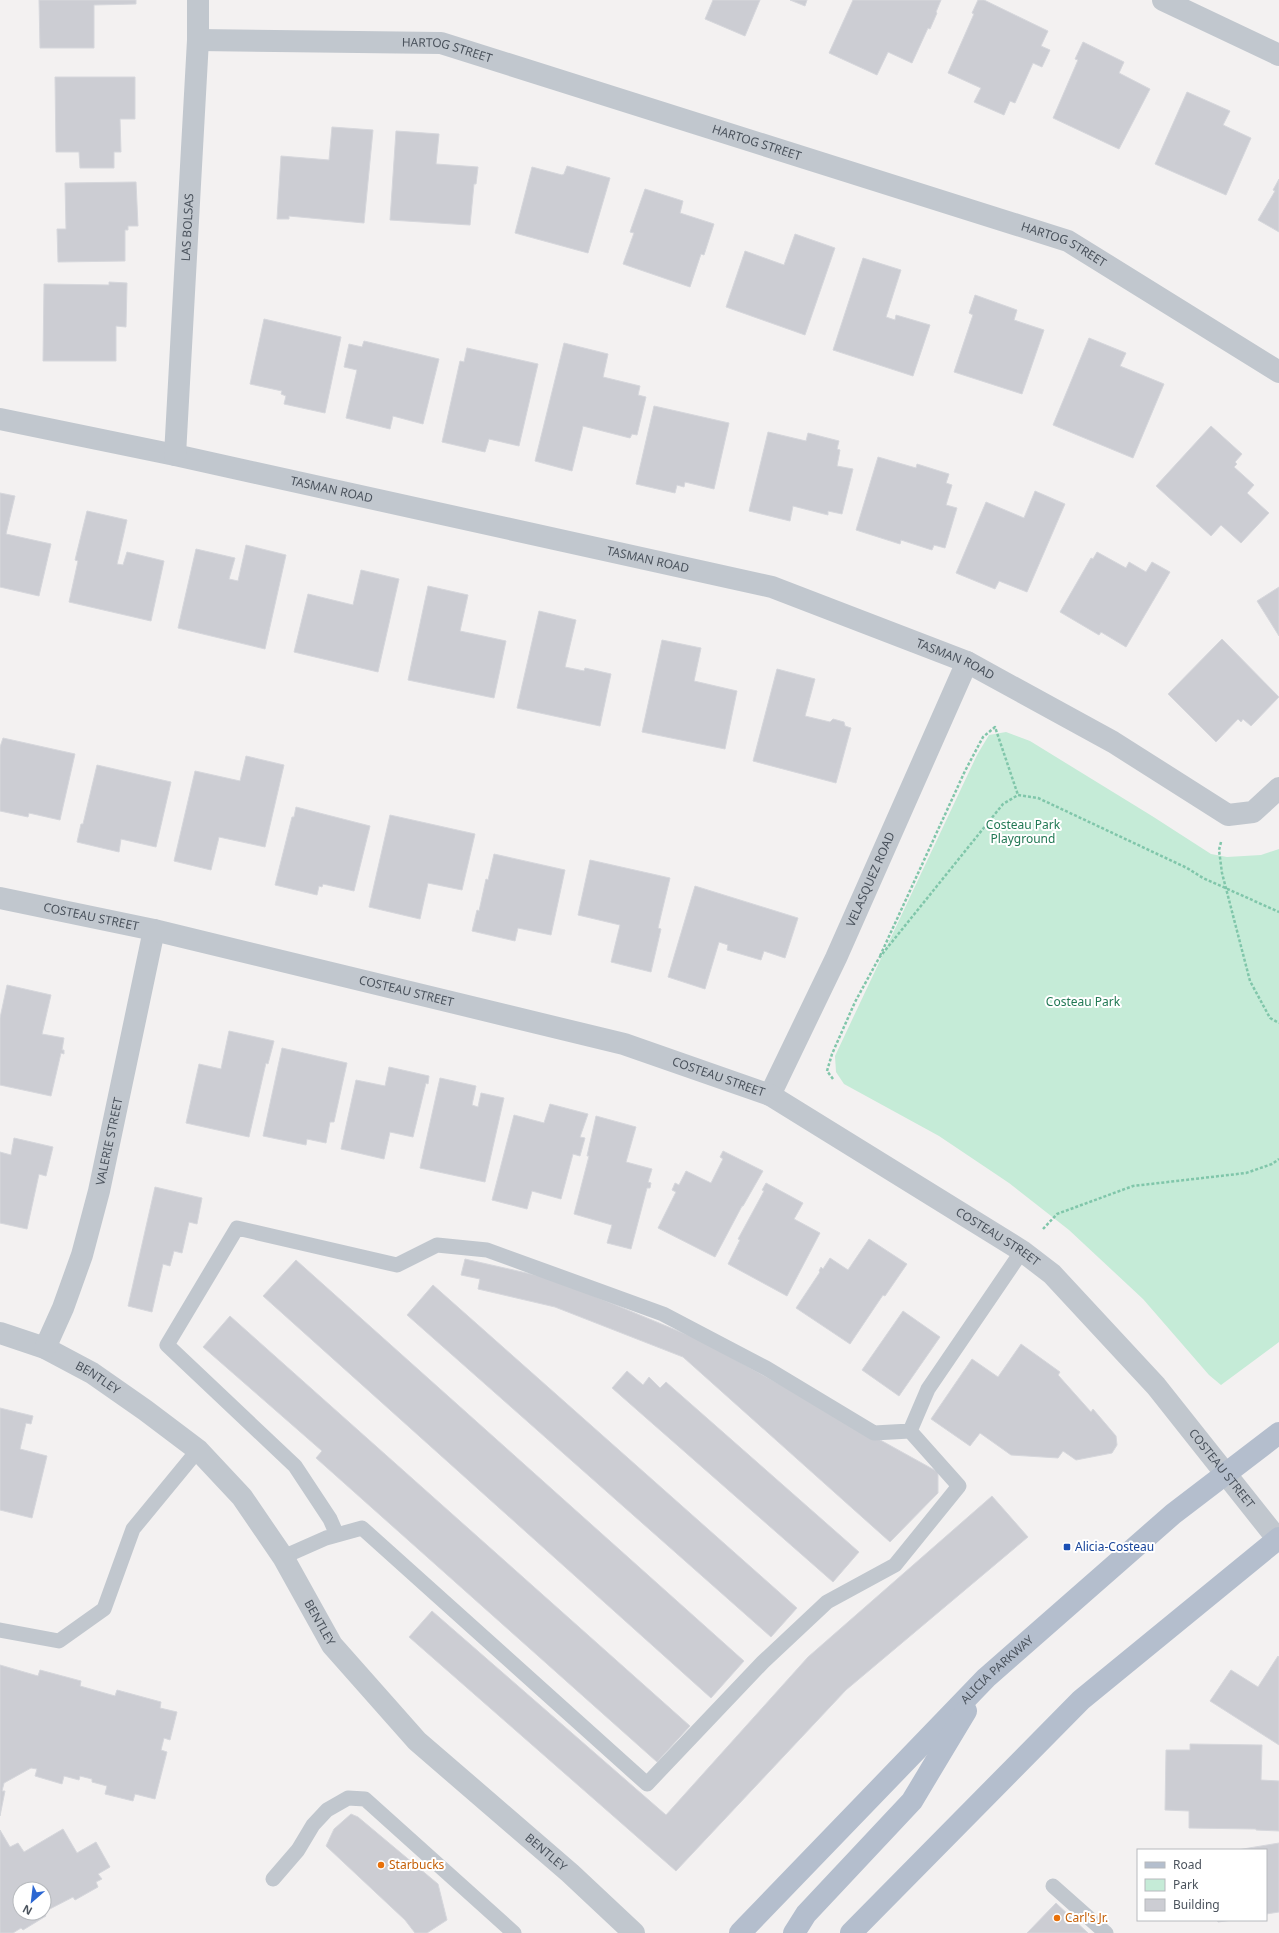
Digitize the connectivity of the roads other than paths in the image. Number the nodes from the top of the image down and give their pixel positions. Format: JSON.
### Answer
{"nodes":[{"id":1,"x":198,"y":0,"type":"edge"},
{"id":2,"x":1163,"y":0,"type":"edge"},
{"id":3,"x":198,"y":40,"type":"junction"},
{"id":4,"x":1279,"y":55,"type":"edge"},
{"id":5,"x":1279,"y":372,"type":"edge"},
{"id":6,"x":0,"y":419,"type":"edge"},
{"id":7,"x":175,"y":455,"type":"junction"},
{"id":8,"x":967,"y":662,"type":"junction"},
{"id":9,"x":1279,"y":788,"type":"edge"},
{"id":10,"x":0,"y":898,"type":"edge"},
{"id":11,"x":154,"y":930,"type":"junction"},
{"id":12,"x":770,"y":1094,"type":"junction"},
{"id":13,"x":1022,"y":1251,"type":"junction"},
{"id":14,"x":0,"y":1333,"type":"edge"},
{"id":15,"x":45,"y":1348,"type":"junction"},
{"id":16,"x":910,"y":1431,"type":"junction"},
{"id":17,"x":1279,"y":1434,"type":"edge"},
{"id":18,"x":198,"y":1450,"type":"junction"},
{"id":19,"x":1224,"y":1474,"type":"junction"},
{"id":20,"x":337,"y":1535,"type":"junction"},
{"id":21,"x":1278,"y":1540,"type":"edge"},
{"id":22,"x":283,"y":1557,"type":"junction"},
{"id":23,"x":0,"y":1630,"type":"edge"},
{"id":24,"x":986,"y":1678,"type":"junction"},
{"id":25,"x":273,"y":1879,"type":"dead end"},
{"id":26,"x":1053,"y":1886,"type":"dead end"},
{"id":27,"x":514,"y":1933,"type":"edge"},
{"id":28,"x":634,"y":1933,"type":"edge"},
{"id":29,"x":740,"y":1933,"type":"edge"},
{"id":30,"x":794,"y":1933,"type":"edge"},
{"id":31,"x":851,"y":1933,"type":"edge"},
{"id":32,"x":1106,"y":1933,"type":"edge"}],
"edges":[{"from":1,"to":3,"type":"street","name":"LAS BOLSAS"},
{"from":2,"to":4,"type":"street"},
{"from":3,"to":5,"type":"street","name":"HARTOG STREET"},
{"from":3,"to":7,"type":"street","name":"LAS BOLSAS"},
{"from":6,"to":7,"type":"street","name":"TASMAN ROAD"},
{"from":7,"to":8,"type":"street","name":"TASMAN ROAD"},
{"from":8,"to":9,"type":"street","name":"TASMAN ROAD"},
{"from":8,"to":12,"type":"street","name":"VELASQUEZ ROAD"},
{"from":10,"to":11,"type":"street","name":"COSTEAU STREET"},
{"from":11,"to":12,"type":"street","name":"COSTEAU STREET"},
{"from":11,"to":15,"type":"street","name":"VALERIE STREET"},
{"from":12,"to":13,"type":"street","name":"COSTEAU STREET"},
{"from":13,"to":16,"type":"lane"},
{"from":13,"to":19,"type":"street","name":"COSTEAU STREET"},
{"from":14,"to":15,"type":"street","name":"BENTLEY"},
{"from":15,"to":18,"type":"street","name":"BENTLEY"},
{"from":16,"to":20,"type":"lane"},
{"from":16,"to":20,"type":"lane"},
{"from":17,"to":19,"type":"main road","name":"ALICIA PARKWAY"},
{"from":18,"to":22,"type":"street","name":"BENTLEY"},
{"from":18,"to":23,"type":"lane"},
{"from":19,"to":21,"type":"street","name":"COSTEAU STREET"},
{"from":19,"to":24,"type":"main road","name":"ALICIA PARKWAY"},
{"from":20,"to":22,"type":"lane"},
{"from":21,"to":31,"type":"main road"},
{"from":22,"to":28,"type":"street","name":"BENTLEY"},
{"from":24,"to":29,"type":"main road","name":"ALICIA PARKWAY"},
{"from":24,"to":30,"type":"main road"},
{"from":25,"to":27,"type":"lane"},
{"from":26,"to":32,"type":"lane"}]}
